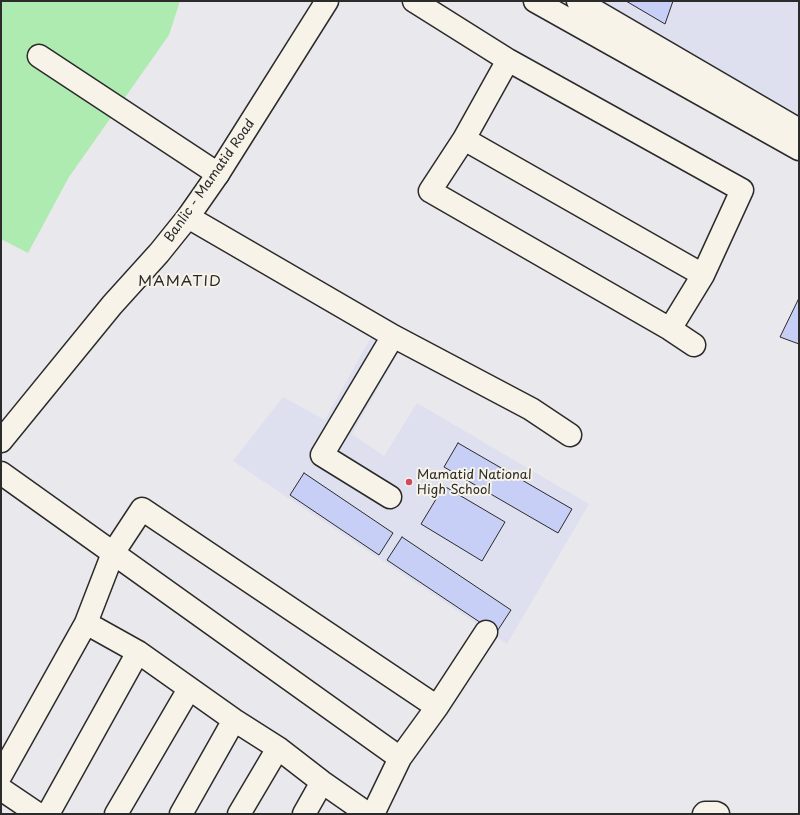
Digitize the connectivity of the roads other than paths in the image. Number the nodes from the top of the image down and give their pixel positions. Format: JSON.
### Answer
{"nodes":[{"id":1,"x":327,"y":1,"type":"edge"},
{"id":2,"x":414,"y":1,"type":"edge"},
{"id":3,"x":535,"y":1,"type":"edge"},
{"id":4,"x":578,"y":1,"type":"edge"},
{"id":5,"x":39,"y":56,"type":"dead end"},
{"id":6,"x":508,"y":60,"type":"junction"},
{"id":7,"x":799,"y":130,"type":"edge"},
{"id":8,"x":464,"y":139,"type":"junction"},
{"id":9,"x":799,"y":149,"type":"edge"},
{"id":10,"x":218,"y":174,"type":"junction"},
{"id":11,"x":188,"y":217,"type":"junction"},
{"id":12,"x":703,"y":275,"type":"junction"},
{"id":13,"x":670,"y":329,"type":"junction"},
{"id":14,"x":393,"y":336,"type":"junction"},
{"id":15,"x":694,"y":345,"type":"dead end"},
{"id":16,"x":570,"y":435,"type":"dead end"},
{"id":17,"x":1,"y":441,"type":"edge"},
{"id":18,"x":1,"y":472,"type":"edge"},
{"id":19,"x":390,"y":497,"type":"dead end"},
{"id":20,"x":113,"y":553,"type":"junction"},
{"id":21,"x":86,"y":623,"type":"junction"},
{"id":22,"x":486,"y":632,"type":"dead end"},
{"id":23,"x":138,"y":652,"type":"junction"},
{"id":24,"x":189,"y":689,"type":"junction"},
{"id":25,"x":437,"y":707,"type":"junction"},
{"id":26,"x":234,"y":720,"type":"junction"},
{"id":27,"x":278,"y":748,"type":"junction"},
{"id":28,"x":400,"y":758,"type":"junction"},
{"id":29,"x":1,"y":775,"type":"edge"},
{"id":30,"x":322,"y":782,"type":"junction"},
{"id":31,"x":1,"y":789,"type":"edge"},
{"id":32,"x":38,"y":814,"type":"edge"},
{"id":33,"x":48,"y":814,"type":"edge"},
{"id":34,"x":116,"y":814,"type":"edge"},
{"id":35,"x":181,"y":814,"type":"edge"},
{"id":36,"x":239,"y":814,"type":"edge"},
{"id":37,"x":304,"y":814,"type":"edge"},
{"id":38,"x":368,"y":814,"type":"edge"},
{"id":39,"x":373,"y":814,"type":"edge"},
{"id":40,"x":704,"y":814,"type":"edge"},
{"id":41,"x":718,"y":814,"type":"edge"}],
"edges":[{"from":1,"to":10,"type":"street","name":"Banlic - Mamatid Road"},
{"from":2,"to":6,"type":"street"},
{"from":3,"to":9,"type":"street"},
{"from":4,"to":7,"type":"street"},
{"from":5,"to":10,"type":"street"},
{"from":6,"to":8,"type":"street"},
{"from":6,"to":12,"type":"street"},
{"from":8,"to":12,"type":"street"},
{"from":8,"to":13,"type":"street"},
{"from":10,"to":11,"type":"street","name":"Banlic - Mamatid Road"},
{"from":11,"to":14,"type":"street"},
{"from":11,"to":17,"type":"street","name":"Banlic - Mamatid Road"},
{"from":12,"to":13,"type":"street"},
{"from":13,"to":15,"type":"street"},
{"from":14,"to":16,"type":"street"},
{"from":14,"to":19,"type":"street"},
{"from":18,"to":20,"type":"street"},
{"from":20,"to":21,"type":"street"},
{"from":20,"to":25,"type":"street"},
{"from":20,"to":28,"type":"street"},
{"from":21,"to":23,"type":"street"},
{"from":21,"to":29,"type":"street"},
{"from":22,"to":25,"type":"street"},
{"from":23,"to":24,"type":"street"},
{"from":23,"to":33,"type":"street"},
{"from":24,"to":26,"type":"street"},
{"from":24,"to":34,"type":"street"},
{"from":25,"to":28,"type":"street"},
{"from":26,"to":27,"type":"street"},
{"from":26,"to":35,"type":"street"},
{"from":27,"to":30,"type":"street"},
{"from":27,"to":36,"type":"street"},
{"from":28,"to":39,"type":"street"},
{"from":30,"to":37,"type":"street"},
{"from":30,"to":38,"type":"street"},
{"from":31,"to":32,"type":"street"},
{"from":40,"to":41,"type":"street"}]}
